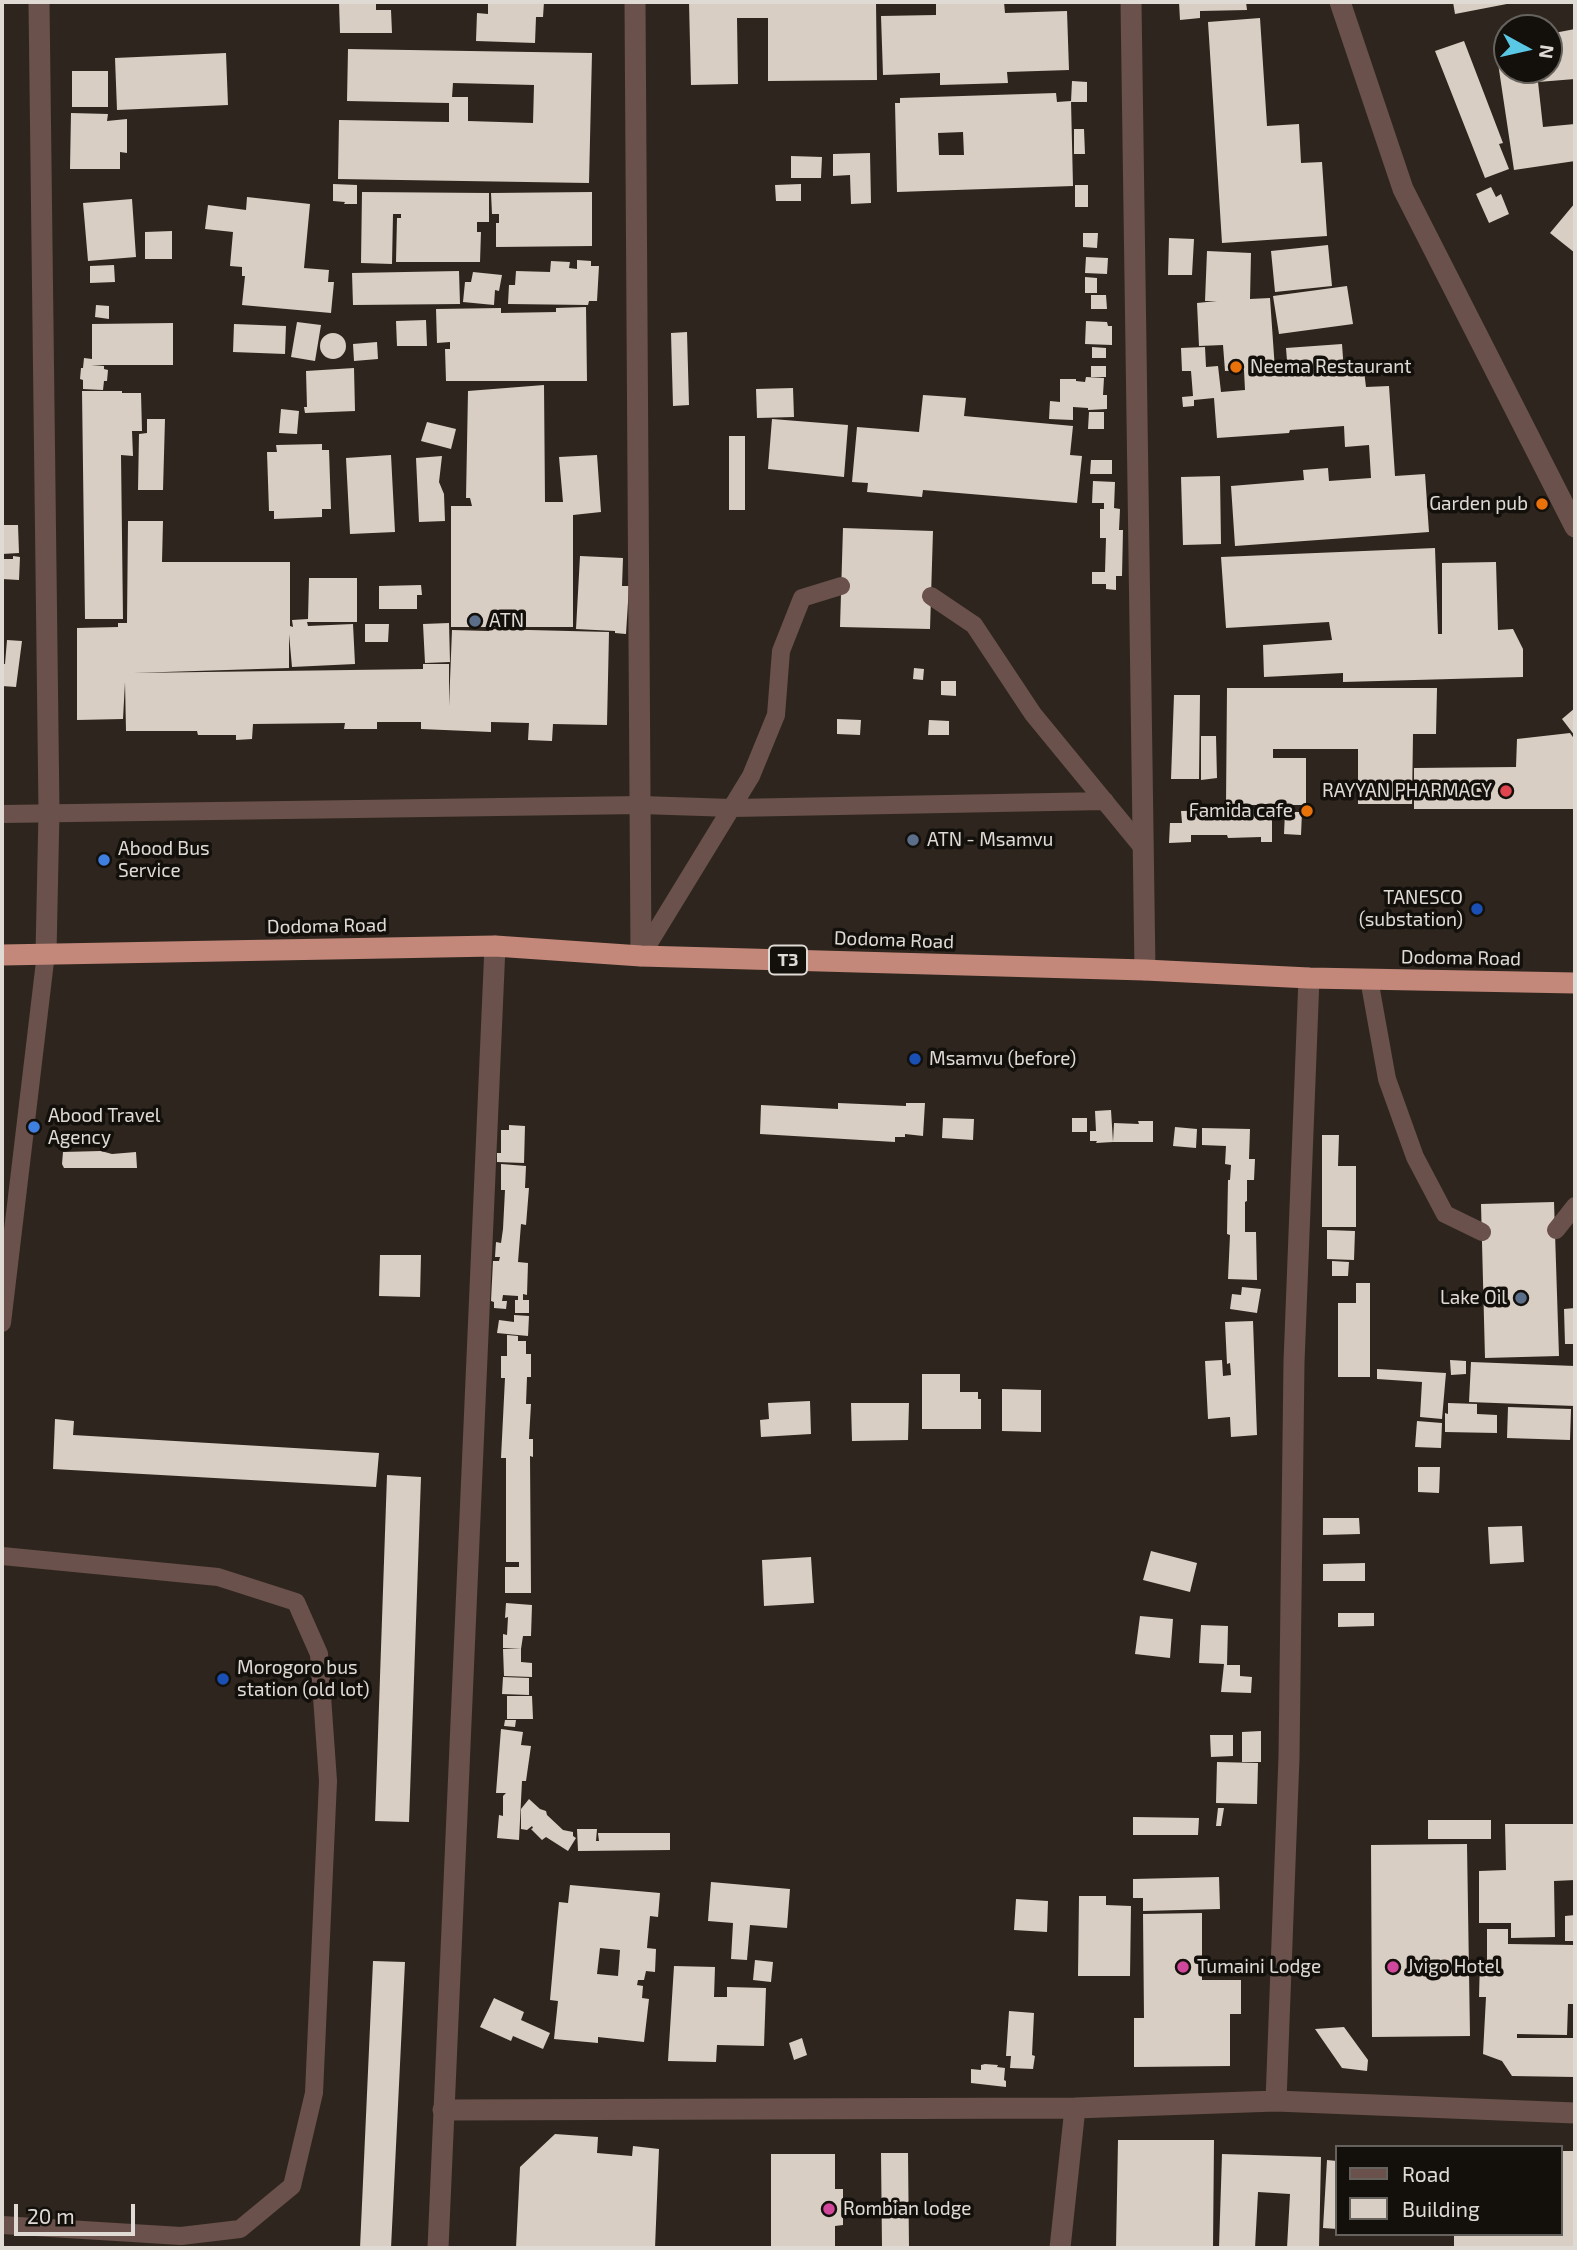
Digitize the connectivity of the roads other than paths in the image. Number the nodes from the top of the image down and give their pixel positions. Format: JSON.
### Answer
{"nodes":[{"id":1,"x":39,"y":2,"type":"edge"},
{"id":2,"x":635,"y":2,"type":"edge"},
{"id":3,"x":1131,"y":2,"type":"edge"},
{"id":4,"x":1340,"y":2,"type":"edge"},
{"id":5,"x":1575,"y":527,"type":"edge"},
{"id":6,"x":841,"y":586,"type":"dead end"},
{"id":7,"x":931,"y":596,"type":"dead end"},
{"id":8,"x":1105,"y":801,"type":"junction"},
{"id":9,"x":641,"y":805,"type":"junction"},
{"id":10,"x":732,"y":808,"type":"junction"},
{"id":11,"x":49,"y":812,"type":"junction"},
{"id":12,"x":2,"y":814,"type":"edge"},
{"id":13,"x":1143,"y":848,"type":"junction"},
{"id":14,"x":495,"y":946,"type":"junction"},
{"id":15,"x":46,"y":953,"type":"junction"},
{"id":16,"x":2,"y":955,"type":"edge"},
{"id":17,"x":641,"y":956,"type":"junction"},
{"id":18,"x":1145,"y":970,"type":"junction"},
{"id":19,"x":1309,"y":978,"type":"junction"},
{"id":20,"x":1369,"y":979,"type":"junction"},
{"id":21,"x":1575,"y":983,"type":"edge"},
{"id":22,"x":1575,"y":1206,"type":"edge"},
{"id":23,"x":1556,"y":1230,"type":"dead end"},
{"id":24,"x":1482,"y":1233,"type":"dead end"},
{"id":25,"x":2,"y":1323,"type":"edge"},
{"id":26,"x":2,"y":1556,"type":"edge"},
{"id":27,"x":1276,"y":2101,"type":"junction"},
{"id":28,"x":1076,"y":2108,"type":"junction"},
{"id":29,"x":443,"y":2110,"type":"junction"},
{"id":30,"x":1575,"y":2113,"type":"edge"},
{"id":31,"x":2,"y":2225,"type":"edge"},
{"id":32,"x":438,"y":2248,"type":"edge"},
{"id":33,"x":1060,"y":2248,"type":"edge"}],
"edges":[{"from":1,"to":11,"type":"street"},
{"from":2,"to":9,"type":"street"},
{"from":3,"to":13,"type":"street"},
{"from":4,"to":5,"type":"street"},
{"from":6,"to":10,"type":"lane"},
{"from":7,"to":8,"type":"lane"},
{"from":8,"to":10,"type":"lane"},
{"from":8,"to":13,"type":"lane"},
{"from":9,"to":10,"type":"lane"},
{"from":9,"to":11,"type":"lane"},
{"from":9,"to":17,"type":"street"},
{"from":10,"to":17,"type":"lane"},
{"from":11,"to":12,"type":"lane"},
{"from":11,"to":15,"type":"street"},
{"from":13,"to":18,"type":"street"},
{"from":14,"to":15,"type":"highway","name":"Dodoma Road","number":"T3"},
{"from":14,"to":17,"type":"highway","name":"Dodoma Road","number":"T3"},
{"from":14,"to":29,"type":"street"},
{"from":15,"to":16,"type":"highway","name":"Dodoma Road","number":"T3"},
{"from":15,"to":25,"type":"lane"},
{"from":17,"to":18,"type":"highway","name":"Dodoma Road","number":"T3"},
{"from":18,"to":19,"type":"highway","name":"Dodoma Road","number":"T3"},
{"from":19,"to":20,"type":"highway","name":"Dodoma Road","number":"T3"},
{"from":19,"to":27,"type":"street"},
{"from":20,"to":21,"type":"highway","name":"Dodoma Road","number":"T3"},
{"from":20,"to":24,"type":"lane"},
{"from":22,"to":23,"type":"lane"},
{"from":26,"to":31,"type":"lane"},
{"from":27,"to":28,"type":"street"},
{"from":27,"to":30,"type":"street"},
{"from":28,"to":29,"type":"street"},
{"from":28,"to":33,"type":"street"},
{"from":29,"to":32,"type":"street"}]}
